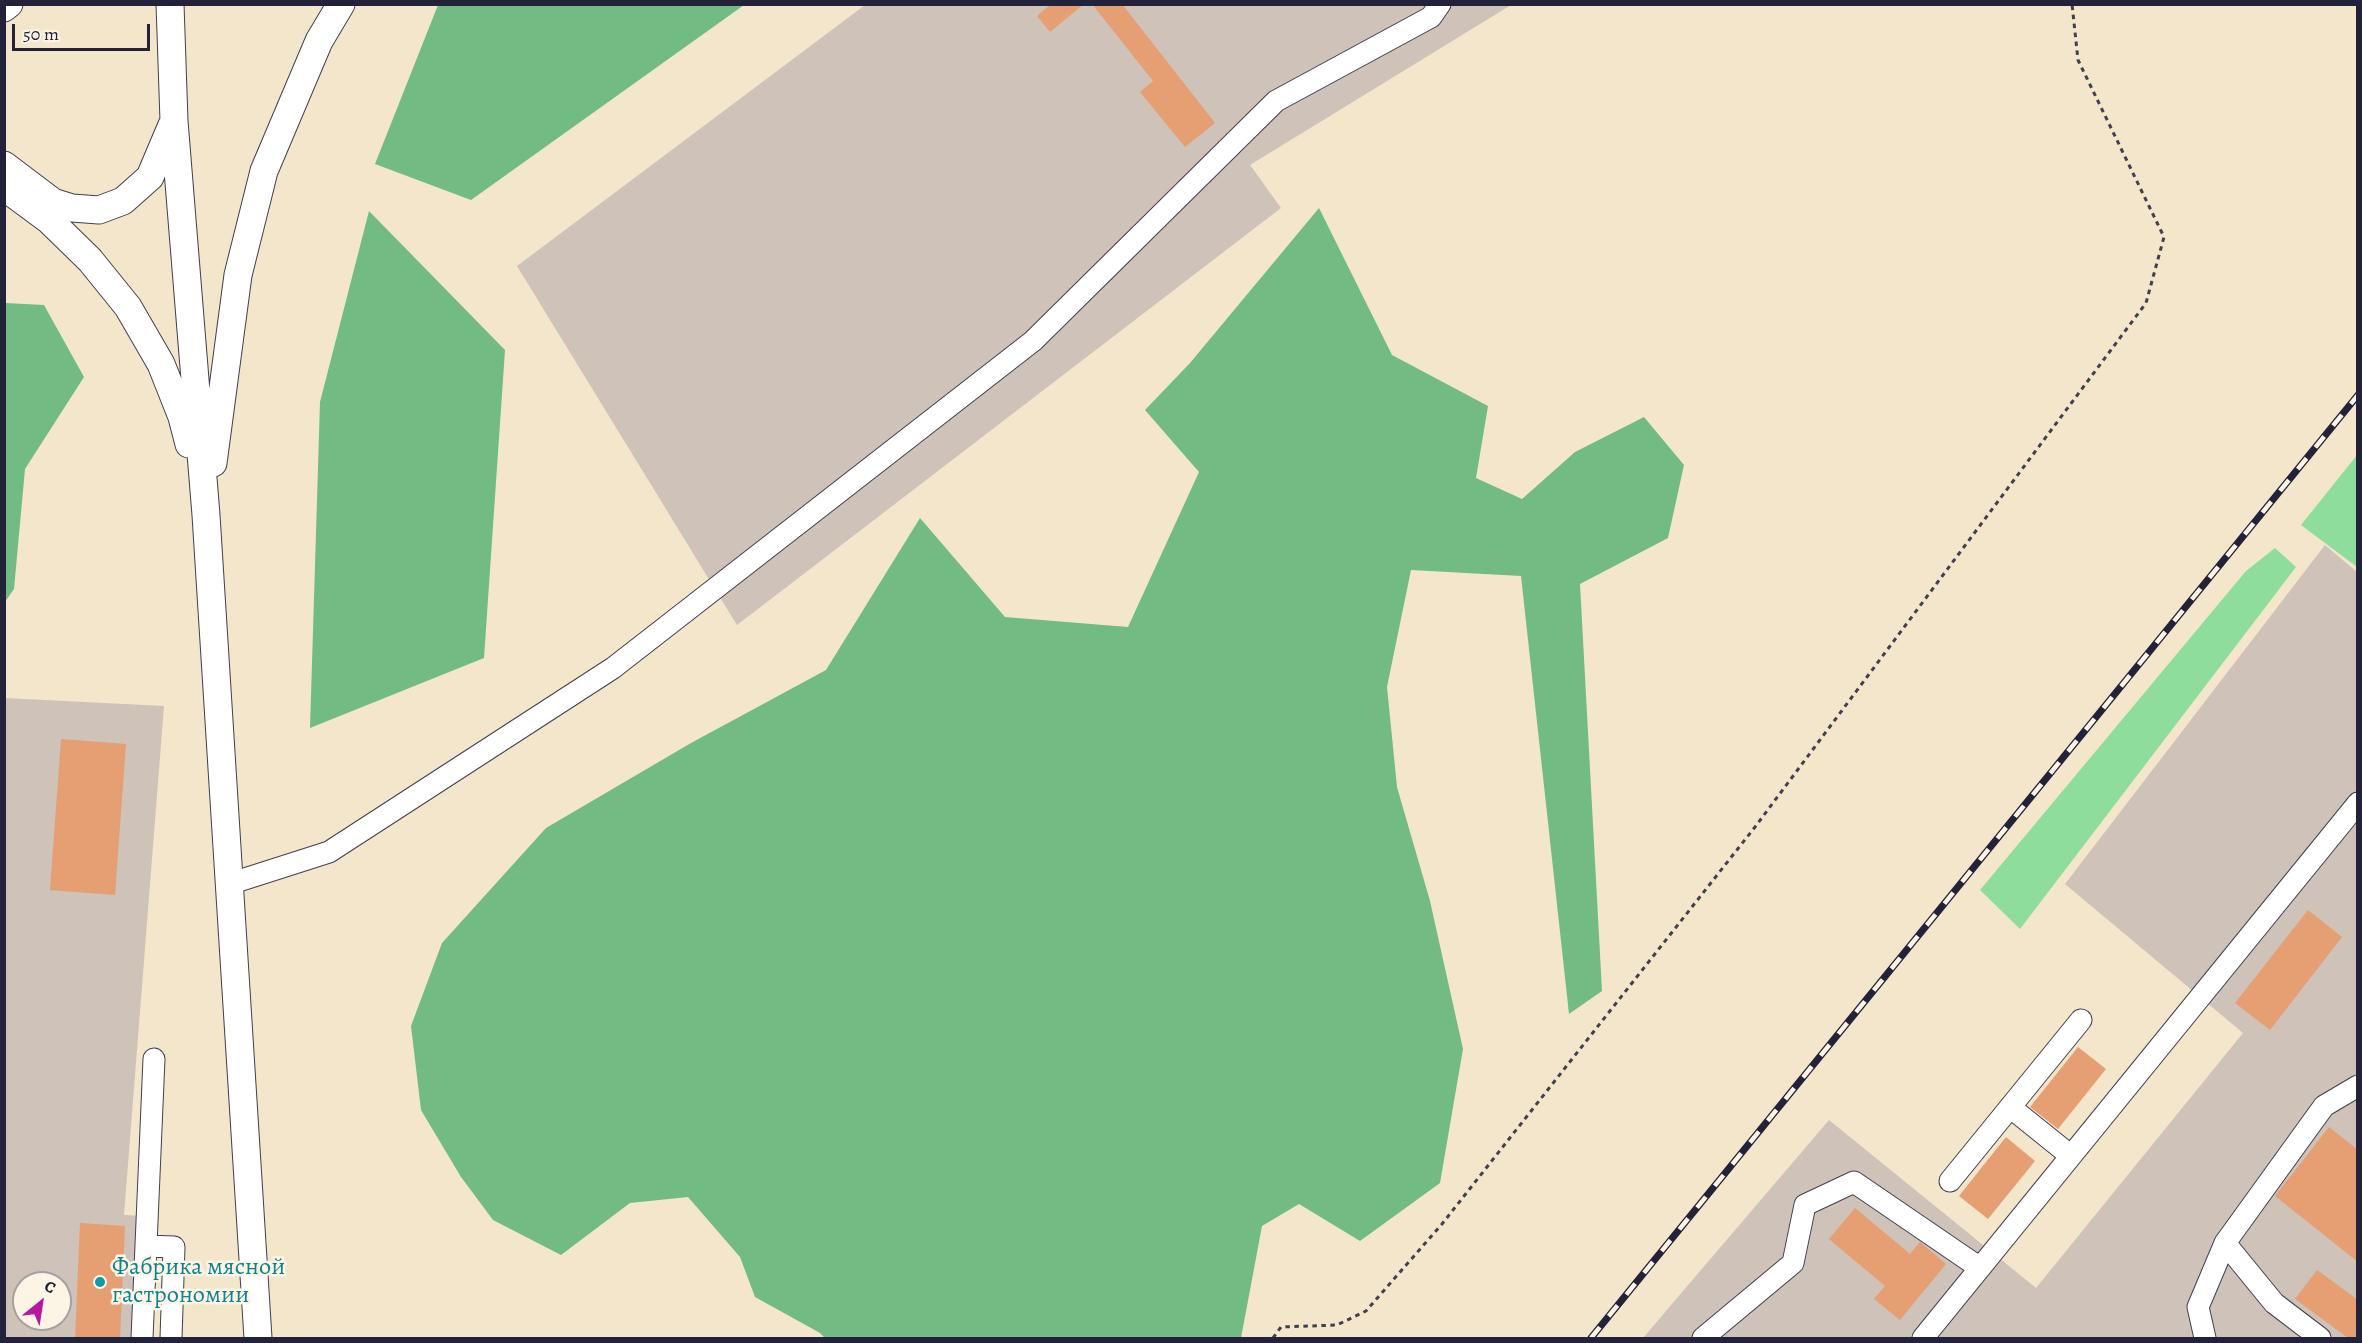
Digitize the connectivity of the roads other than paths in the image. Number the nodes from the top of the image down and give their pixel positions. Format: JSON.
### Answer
{"nodes":[{"id":1,"x":9,"y":4,"type":"edge"},
{"id":2,"x":341,"y":4,"type":"edge"},
{"id":3,"x":1440,"y":4,"type":"edge"},
{"id":4,"x":4,"y":8,"type":"edge"},
{"id":5,"x":170,"y":9,"type":"edge"},
{"id":6,"x":174,"y":121,"type":"junction"},
{"id":7,"x":4,"y":165,"type":"edge"},
{"id":8,"x":4,"y":187,"type":"edge"},
{"id":9,"x":206,"y":515,"type":"junction"},
{"id":10,"x":2358,"y":803,"type":"edge"},
{"id":11,"x":230,"y":884,"type":"junction"},
{"id":12,"x":2081,"y":1020,"type":"dead end"},
{"id":13,"x":154,"y":1059,"type":"dead end"},
{"id":14,"x":2358,"y":1086,"type":"edge"},
{"id":15,"x":2010,"y":1107,"type":"junction"},
{"id":16,"x":2071,"y":1156,"type":"junction"},
{"id":17,"x":1950,"y":1180,"type":"dead end"},
{"id":18,"x":2225,"y":1243,"type":"junction"},
{"id":19,"x":146,"y":1246,"type":"junction"},
{"id":20,"x":1980,"y":1268,"type":"junction"},
{"id":21,"x":142,"y":1338,"type":"edge"},
{"id":22,"x":171,"y":1338,"type":"edge"},
{"id":23,"x":258,"y":1338,"type":"edge"},
{"id":24,"x":1703,"y":1338,"type":"edge"},
{"id":25,"x":1923,"y":1338,"type":"edge"},
{"id":26,"x":2205,"y":1338,"type":"edge"},
{"id":27,"x":2320,"y":1338,"type":"edge"}],
"edges":[{"from":1,"to":4,"type":"main road"},
{"from":2,"to":9,"type":"main road"},
{"from":3,"to":11,"type":"street"},
{"from":5,"to":6,"type":"main road"},
{"from":6,"to":7,"type":"main road"},
{"from":6,"to":9,"type":"main road"},
{"from":8,"to":9,"type":"main road"},
{"from":9,"to":11,"type":"main road"},
{"from":10,"to":16,"type":"street"},
{"from":11,"to":23,"type":"main road"},
{"from":12,"to":15,"type":"street"},
{"from":13,"to":19,"type":"street"},
{"from":14,"to":18,"type":"street"},
{"from":15,"to":16,"type":"street"},
{"from":15,"to":17,"type":"street"},
{"from":16,"to":20,"type":"street"},
{"from":18,"to":26,"type":"street"},
{"from":18,"to":27,"type":"street"},
{"from":19,"to":21,"type":"street"},
{"from":19,"to":22,"type":"street"},
{"from":20,"to":24,"type":"street"},
{"from":20,"to":25,"type":"street"}]}
